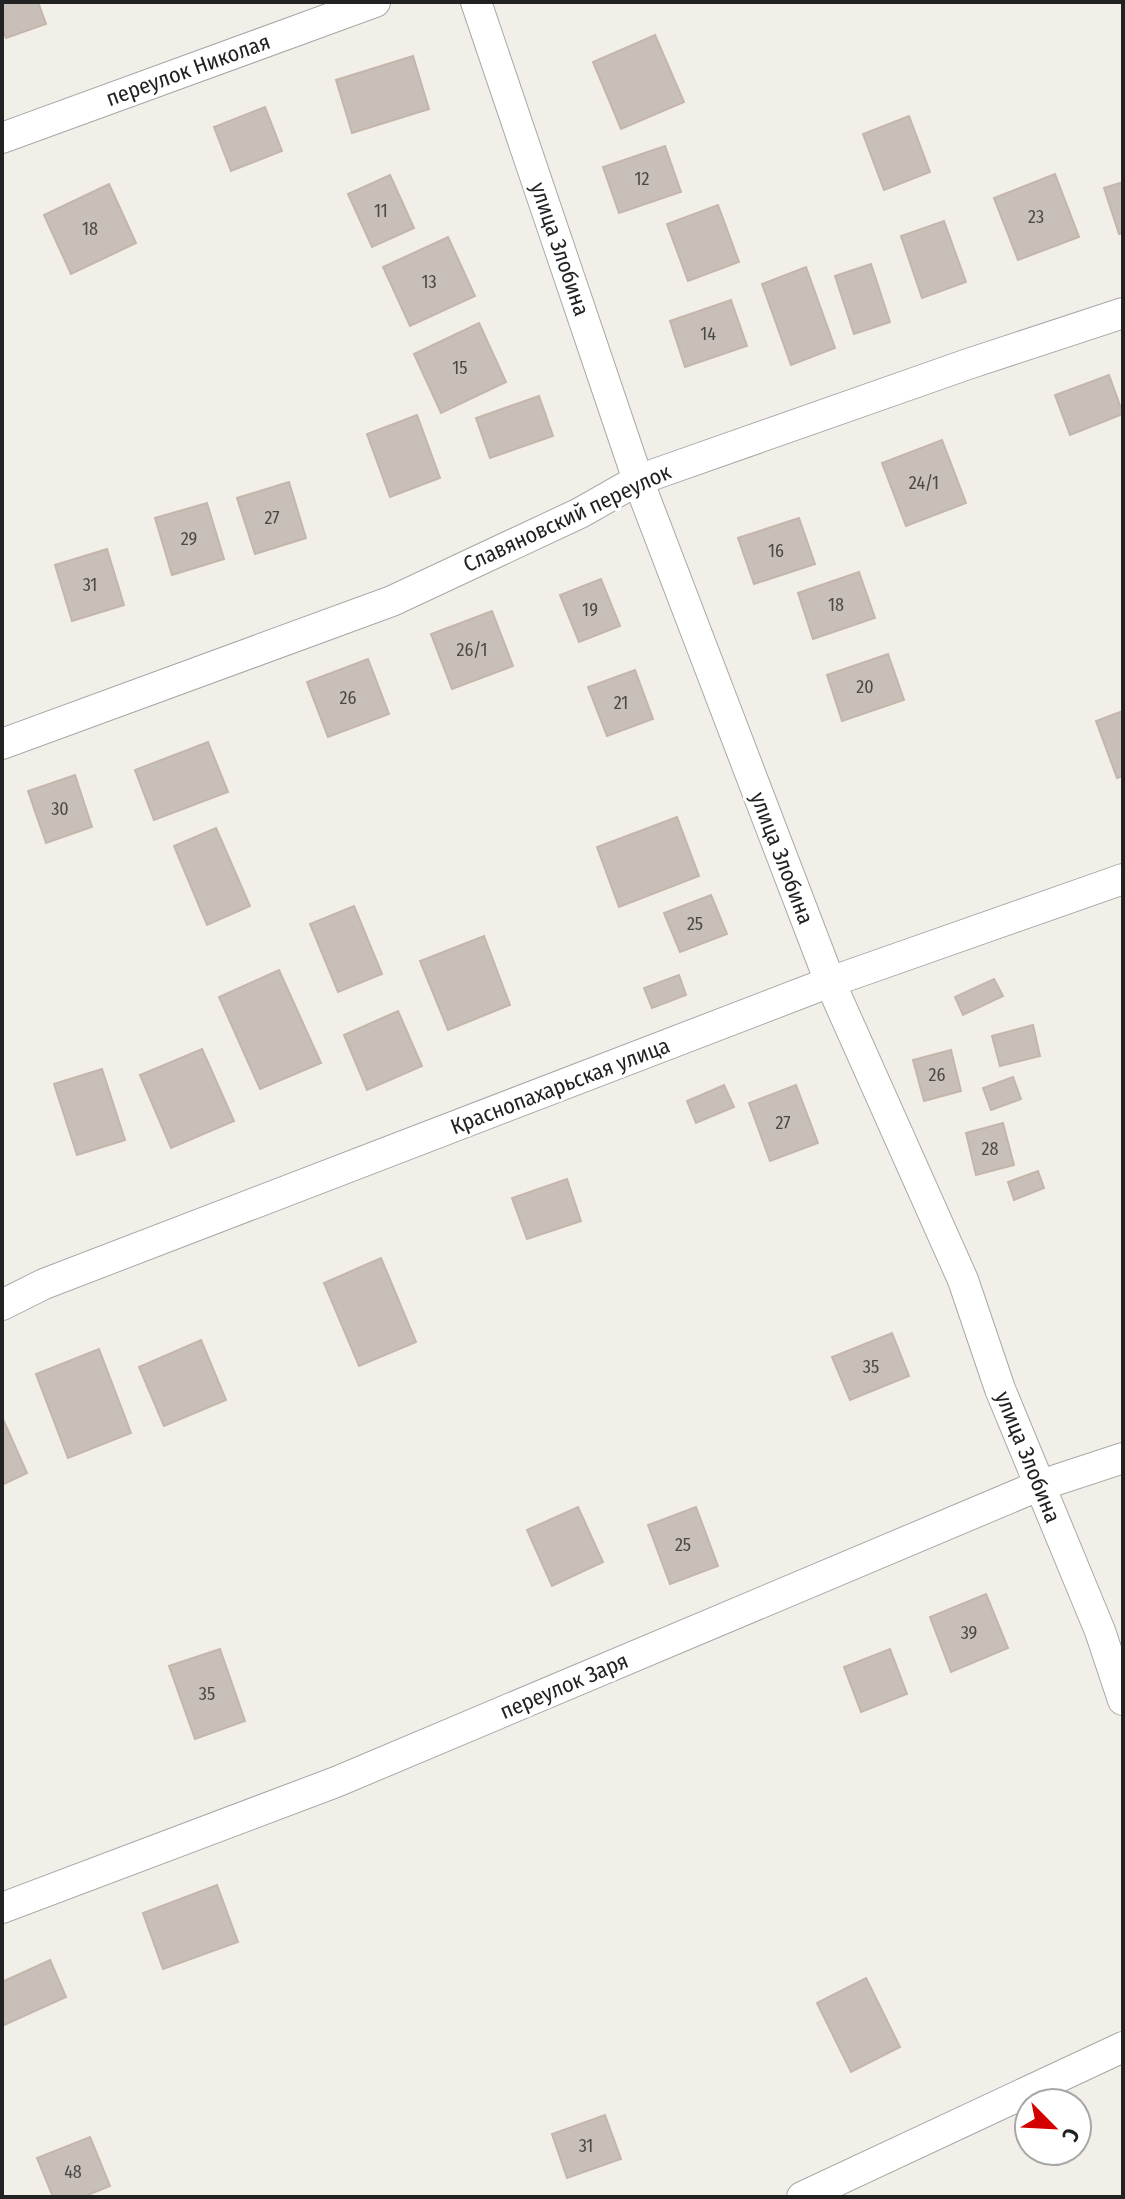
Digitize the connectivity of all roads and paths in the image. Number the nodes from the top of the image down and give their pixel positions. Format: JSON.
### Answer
{"nodes":[{"id":1,"x":375,"y":2,"type":"edge"},
{"id":2,"x":476,"y":2,"type":"edge"},
{"id":3,"x":2,"y":138,"type":"edge"},
{"id":4,"x":1123,"y":313,"type":"edge"},
{"id":5,"x":638,"y":480,"type":"junction"},
{"id":6,"x":2,"y":744,"type":"edge"},
{"id":7,"x":1123,"y":879,"type":"edge"},
{"id":8,"x":830,"y":982,"type":"junction"},
{"id":9,"x":2,"y":1305,"type":"edge"},
{"id":10,"x":1123,"y":1458,"type":"edge"},
{"id":11,"x":1038,"y":1486,"type":"junction"},
{"id":12,"x":1123,"y":1700,"type":"edge"},
{"id":13,"x":2,"y":1908,"type":"edge"},
{"id":14,"x":1123,"y":2047,"type":"edge"},
{"id":15,"x":802,"y":2197,"type":"edge"}],
"edges":[{"from":1,"to":3,"type":"street","name":"переулок Николая"},
{"from":2,"to":5,"type":"street","name":"улица Злобина"},
{"from":4,"to":5,"type":"street","name":"Славяновский переулок"},
{"from":5,"to":6,"type":"street","name":"Славяновский переулок"},
{"from":5,"to":8,"type":"street","name":"улица Злобина"},
{"from":7,"to":8,"type":"street","name":"Краснопахарьская улица"},
{"from":8,"to":9,"type":"street","name":"Краснопахарьская улица"},
{"from":8,"to":11,"type":"street","name":"улица Злобина"},
{"from":10,"to":11,"type":"street","name":"переулок Заря"},
{"from":11,"to":12,"type":"street","name":"улица Злобина"},
{"from":11,"to":13,"type":"street","name":"переулок Заря"},
{"from":14,"to":15,"type":"street"}]}
